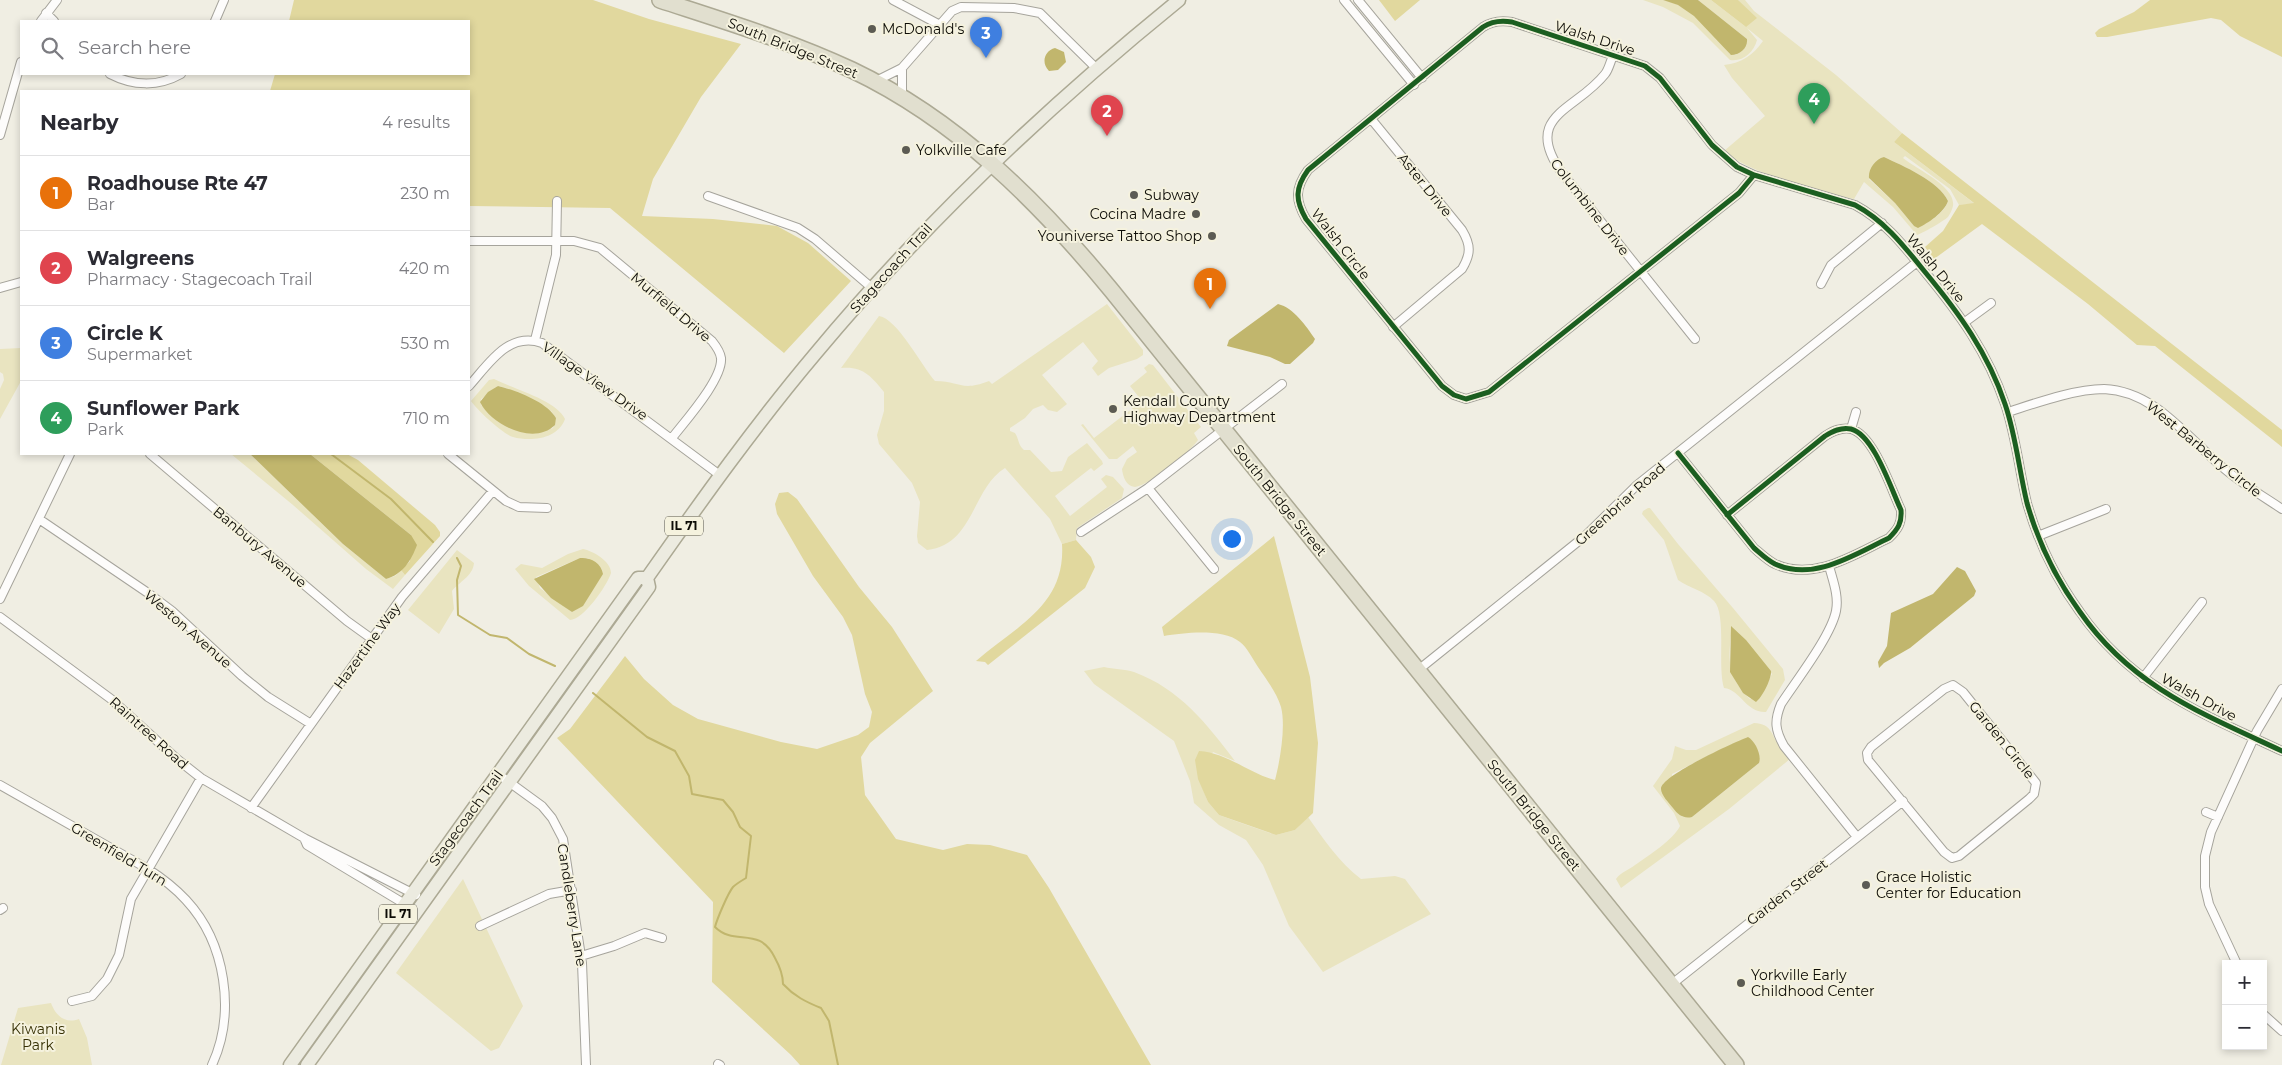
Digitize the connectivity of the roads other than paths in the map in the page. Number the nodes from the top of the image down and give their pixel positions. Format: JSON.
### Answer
{"nodes":[{"id":1,"x":57,"y":0,"type":"edge"},
{"id":2,"x":224,"y":0,"type":"edge"},
{"id":3,"x":660,"y":0,"type":"edge"},
{"id":4,"x":893,"y":0,"type":"edge"},
{"id":5,"x":1179,"y":0,"type":"edge"},
{"id":6,"x":1344,"y":0,"type":"edge"},
{"id":7,"x":1358,"y":0,"type":"edge"},
{"id":8,"x":691,"y":5,"type":"edge"},
{"id":9,"x":46,"y":13,"type":"junction"},
{"id":10,"x":42,"y":20,"type":"edge"},
{"id":11,"x":53,"y":20,"type":"edge"},
{"id":12,"x":216,"y":20,"type":"edge"},
{"id":13,"x":940,"y":25,"type":"junction"},
{"id":14,"x":1613,"y":56,"type":"junction"},
{"id":15,"x":20,"y":65,"type":"edge"},
{"id":16,"x":902,"y":68,"type":"junction"},
{"id":17,"x":1096,"y":68,"type":"junction"},
{"id":18,"x":112,"y":75,"type":"edge"},
{"id":19,"x":179,"y":75,"type":"edge"},
{"id":20,"x":1422,"y":78,"type":"junction"},
{"id":21,"x":874,"y":82,"type":"junction"},
{"id":22,"x":1414,"y":85,"type":"junction"},
{"id":23,"x":902,"y":98,"type":"junction"},
{"id":24,"x":1372,"y":120,"type":"junction"},
{"id":25,"x":0,"y":135,"type":"edge"},
{"id":26,"x":1538,"y":137,"type":"dead end"},
{"id":27,"x":1547,"y":138,"type":"junction"},
{"id":28,"x":992,"y":163,"type":"junction"},
{"id":29,"x":1754,"y":174,"type":"junction"},
{"id":30,"x":708,"y":196,"type":"dead end"},
{"id":31,"x":557,"y":201,"type":"dead end"},
{"id":32,"x":1882,"y":223,"type":"junction"},
{"id":33,"x":470,"y":241,"type":"edge"},
{"id":34,"x":557,"y":241,"type":"junction"},
{"id":35,"x":1917,"y":262,"type":"junction"},
{"id":36,"x":1641,"y":272,"type":"junction"},
{"id":37,"x":20,"y":281,"type":"edge"},
{"id":38,"x":1821,"y":284,"type":"dead end"},
{"id":39,"x":0,"y":288,"type":"edge"},
{"id":40,"x":872,"y":288,"type":"junction"},
{"id":41,"x":1991,"y":303,"type":"dead end"},
{"id":42,"x":1965,"y":322,"type":"junction"},
{"id":43,"x":1393,"y":327,"type":"junction"},
{"id":44,"x":535,"y":340,"type":"junction"},
{"id":45,"x":1695,"y":340,"type":"dead end"},
{"id":46,"x":1282,"y":384,"type":"dead end"},
{"id":47,"x":470,"y":385,"type":"edge"},
{"id":48,"x":1856,"y":412,"type":"dead end"},
{"id":49,"x":2008,"y":412,"type":"junction"},
{"id":50,"x":1851,"y":429,"type":"junction"},
{"id":51,"x":1224,"y":431,"type":"junction"},
{"id":52,"x":672,"y":438,"type":"junction"},
{"id":53,"x":1678,"y":453,"type":"junction"},
{"id":54,"x":70,"y":455,"type":"edge"},
{"id":55,"x":151,"y":455,"type":"edge"},
{"id":56,"x":449,"y":455,"type":"edge"},
{"id":57,"x":721,"y":476,"type":"junction"},
{"id":58,"x":1148,"y":488,"type":"junction"},
{"id":59,"x":492,"y":492,"type":"junction"},
{"id":60,"x":547,"y":508,"type":"dead end"},
{"id":61,"x":2106,"y":509,"type":"dead end"},
{"id":62,"x":2282,"y":509,"type":"edge"},
{"id":63,"x":1727,"y":515,"type":"junction"},
{"id":64,"x":39,"y":519,"type":"junction"},
{"id":65,"x":1081,"y":532,"type":"dead end"},
{"id":66,"x":2038,"y":536,"type":"junction"},
{"id":67,"x":1829,"y":566,"type":"junction"},
{"id":68,"x":1214,"y":569,"type":"dead end"},
{"id":69,"x":647,"y":578,"type":"junction"},
{"id":70,"x":0,"y":599,"type":"edge"},
{"id":71,"x":2202,"y":602,"type":"dead end"},
{"id":72,"x":0,"y":617,"type":"edge"},
{"id":73,"x":372,"y":639,"type":"junction"},
{"id":74,"x":1417,"y":671,"type":"junction"},
{"id":75,"x":2143,"y":678,"type":"junction"},
{"id":76,"x":2282,"y":690,"type":"edge"},
{"id":77,"x":311,"y":724,"type":"junction"},
{"id":78,"x":2254,"y":738,"type":"junction"},
{"id":79,"x":2282,"y":752,"type":"edge"},
{"id":80,"x":498,"y":774,"type":"junction"},
{"id":81,"x":201,"y":778,"type":"junction"},
{"id":82,"x":510,"y":782,"type":"junction"},
{"id":83,"x":0,"y":785,"type":"edge"},
{"id":84,"x":1903,"y":801,"type":"junction"},
{"id":85,"x":251,"y":808,"type":"junction"},
{"id":86,"x":2206,"y":812,"type":"dead end"},
{"id":87,"x":2218,"y":817,"type":"junction"},
{"id":88,"x":1858,"y":837,"type":"junction"},
{"id":89,"x":304,"y":838,"type":"junction"},
{"id":90,"x":148,"y":868,"type":"junction"},
{"id":91,"x":572,"y":890,"type":"junction"},
{"id":92,"x":413,"y":893,"type":"junction"},
{"id":93,"x":424,"y":901,"type":"junction"},
{"id":94,"x":405,"y":904,"type":"junction"},
{"id":95,"x":416,"y":912,"type":"junction"},
{"id":96,"x":480,"y":926,"type":"dead end"},
{"id":97,"x":662,"y":938,"type":"dead end"},
{"id":98,"x":581,"y":956,"type":"junction"},
{"id":99,"x":2234,"y":960,"type":"edge"},
{"id":100,"x":1672,"y":984,"type":"junction"},
{"id":101,"x":72,"y":1001,"type":"dead end"},
{"id":102,"x":2267,"y":1018,"type":"edge"},
{"id":103,"x":2282,"y":1032,"type":"edge"},
{"id":104,"x":212,"y":1065,"type":"edge"},
{"id":105,"x":290,"y":1065,"type":"edge"},
{"id":106,"x":307,"y":1065,"type":"edge"},
{"id":107,"x":586,"y":1065,"type":"edge"},
{"id":108,"x":1736,"y":1065,"type":"edge"}],
"edges":[{"from":1,"to":9,"type":"street"},
{"from":2,"to":12,"type":"street"},
{"from":3,"to":8,"type":"highway","name":"South Bridge Street"},
{"from":4,"to":13,"type":"street"},
{"from":5,"to":17,"type":"main road","name":"Stagecoach Trail","number":"IL 71"},
{"from":6,"to":22,"type":"street"},
{"from":7,"to":20,"type":"street"},
{"from":8,"to":21,"type":"highway","name":"South Bridge Street"},
{"from":9,"to":10,"type":"street"},
{"from":9,"to":11,"type":"street"},
{"from":13,"to":16,"type":"street"},
{"from":13,"to":17,"type":"street"},
{"from":14,"to":20,"type":"street","name":"Walsh Drive"},
{"from":14,"to":27,"type":"street"},
{"from":14,"to":29,"type":"street","name":"Walsh Drive"},
{"from":15,"to":25,"type":"street"},
{"from":16,"to":21,"type":"street"},
{"from":16,"to":23,"type":"street"},
{"from":17,"to":28,"type":"main road","name":"Stagecoach Trail","number":"IL 71"},
{"from":18,"to":19,"type":"street"},
{"from":20,"to":22,"type":"street","name":"Walsh Drive"},
{"from":21,"to":23,"type":"highway","name":"South Bridge Street"},
{"from":22,"to":24,"type":"street","name":"Walsh Circle"},
{"from":23,"to":28,"type":"highway","name":"South Bridge Street"},
{"from":24,"to":43,"type":"street","name":"Walsh Circle"},
{"from":24,"to":43,"type":"street","name":"Aster Drive"},
{"from":26,"to":27,"type":"street"},
{"from":27,"to":36,"type":"street","name":"Columbine Drive"},
{"from":28,"to":40,"type":"main road","name":"Stagecoach Trail","number":"IL 71"},
{"from":28,"to":51,"type":"highway","name":"South Bridge Street"},
{"from":29,"to":32,"type":"street","name":"Walsh Drive"},
{"from":29,"to":36,"type":"street","name":"Walsh Circle"},
{"from":30,"to":40,"type":"street"},
{"from":31,"to":34,"type":"street"},
{"from":32,"to":35,"type":"street","name":"Walsh Drive"},
{"from":32,"to":38,"type":"street"},
{"from":33,"to":34,"type":"street"},
{"from":34,"to":44,"type":"street"},
{"from":34,"to":52,"type":"street","name":"Murfield Drive"},
{"from":35,"to":42,"type":"street","name":"Walsh Drive"},
{"from":35,"to":53,"type":"street","name":"Greenbriar Road"},
{"from":36,"to":43,"type":"street","name":"Walsh Circle"},
{"from":36,"to":45,"type":"street","name":"Columbine Drive"},
{"from":37,"to":39,"type":"street"},
{"from":40,"to":57,"type":"main road","name":"Stagecoach Trail","number":"IL 71"},
{"from":41,"to":42,"type":"street"},
{"from":42,"to":49,"type":"street","name":"Walsh Drive"},
{"from":44,"to":47,"type":"street","name":"Village View Drive"},
{"from":44,"to":52,"type":"street","name":"Village View Drive"},
{"from":46,"to":51,"type":"street"},
{"from":48,"to":50,"type":"street"},
{"from":49,"to":62,"type":"street","name":"West Barberry Circle"},
{"from":49,"to":66,"type":"street","name":"Walsh Drive"},
{"from":50,"to":63,"type":"street"},
{"from":50,"to":67,"type":"street"},
{"from":51,"to":58,"type":"street"},
{"from":51,"to":74,"type":"highway","name":"South Bridge Street"},
{"from":52,"to":57,"type":"street","name":"Village View Drive"},
{"from":53,"to":63,"type":"street"},
{"from":53,"to":74,"type":"street","name":"Greenbriar Road"},
{"from":54,"to":64,"type":"street"},
{"from":55,"to":73,"type":"street","name":"Banbury Avenue"},
{"from":56,"to":59,"type":"street"},
{"from":57,"to":69,"type":"main road","name":"Stagecoach Trail","number":"IL 71"},
{"from":58,"to":65,"type":"street"},
{"from":58,"to":68,"type":"street"},
{"from":59,"to":60,"type":"street"},
{"from":59,"to":73,"type":"street","name":"Hazertine Way"},
{"from":61,"to":66,"type":"street"},
{"from":63,"to":67,"type":"street"},
{"from":64,"to":70,"type":"street"},
{"from":64,"to":77,"type":"street","name":"Weston Avenue"},
{"from":66,"to":75,"type":"street","name":"Walsh Drive"},
{"from":67,"to":88,"type":"street"},
{"from":69,"to":80,"type":"main road","name":"Stagecoach Trail","number":"IL 71"},
{"from":69,"to":82,"type":"main road","name":"Stagecoach Trail","number":"IL 71"},
{"from":71,"to":75,"type":"street"},
{"from":72,"to":81,"type":"street","name":"Raintree Road"},
{"from":73,"to":77,"type":"street","name":"Hazertine Way"},
{"from":74,"to":100,"type":"highway","name":"South Bridge Street"},
{"from":75,"to":78,"type":"street","name":"Walsh Drive"},
{"from":76,"to":78,"type":"street"},
{"from":77,"to":85,"type":"street","name":"Hazertine Way"},
{"from":78,"to":79,"type":"street","name":"Walsh Drive"},
{"from":78,"to":87,"type":"street"},
{"from":80,"to":82,"type":"street","name":"Candleberry Lane"},
{"from":80,"to":92,"type":"main road","name":"Stagecoach Trail","number":"IL 71"},
{"from":81,"to":85,"type":"street","name":"Raintree Road"},
{"from":81,"to":90,"type":"street"},
{"from":82,"to":91,"type":"street","name":"Candleberry Lane"},
{"from":82,"to":93,"type":"main road","name":"Stagecoach Trail","number":"IL 71"},
{"from":83,"to":90,"type":"street","name":"Greenfield Turn"},
{"from":84,"to":84,"type":"street","name":"Garden Circle"},
{"from":84,"to":88,"type":"street","name":"Garden Street"},
{"from":85,"to":89,"type":"street","name":"Raintree Road"},
{"from":86,"to":87,"type":"street"},
{"from":87,"to":99,"type":"street"},
{"from":88,"to":100,"type":"street","name":"Garden Street"},
{"from":89,"to":92,"type":"street","name":"Raintree Road"},
{"from":89,"to":94,"type":"street","name":"Raintree Road"},
{"from":90,"to":101,"type":"street"},
{"from":90,"to":104,"type":"street","name":"Greenfield Turn"},
{"from":91,"to":96,"type":"street"},
{"from":91,"to":98,"type":"street","name":"Candleberry Lane"},
{"from":92,"to":93,"type":"street","name":"Raintree Road"},
{"from":92,"to":94,"type":"main road","name":"Stagecoach Trail","number":"IL 71"},
{"from":93,"to":95,"type":"main road","name":"Stagecoach Trail","number":"IL 71"},
{"from":94,"to":95,"type":"street","name":"Raintree Road"},
{"from":94,"to":105,"type":"main road","name":"Stagecoach Trail","number":"IL 71"},
{"from":95,"to":106,"type":"main road","name":"Stagecoach Trail","number":"IL 71"},
{"from":97,"to":98,"type":"street"},
{"from":98,"to":107,"type":"street","name":"Candleberry Lane"},
{"from":100,"to":108,"type":"highway","name":"South Bridge Street"},
{"from":102,"to":103,"type":"street"}]}
